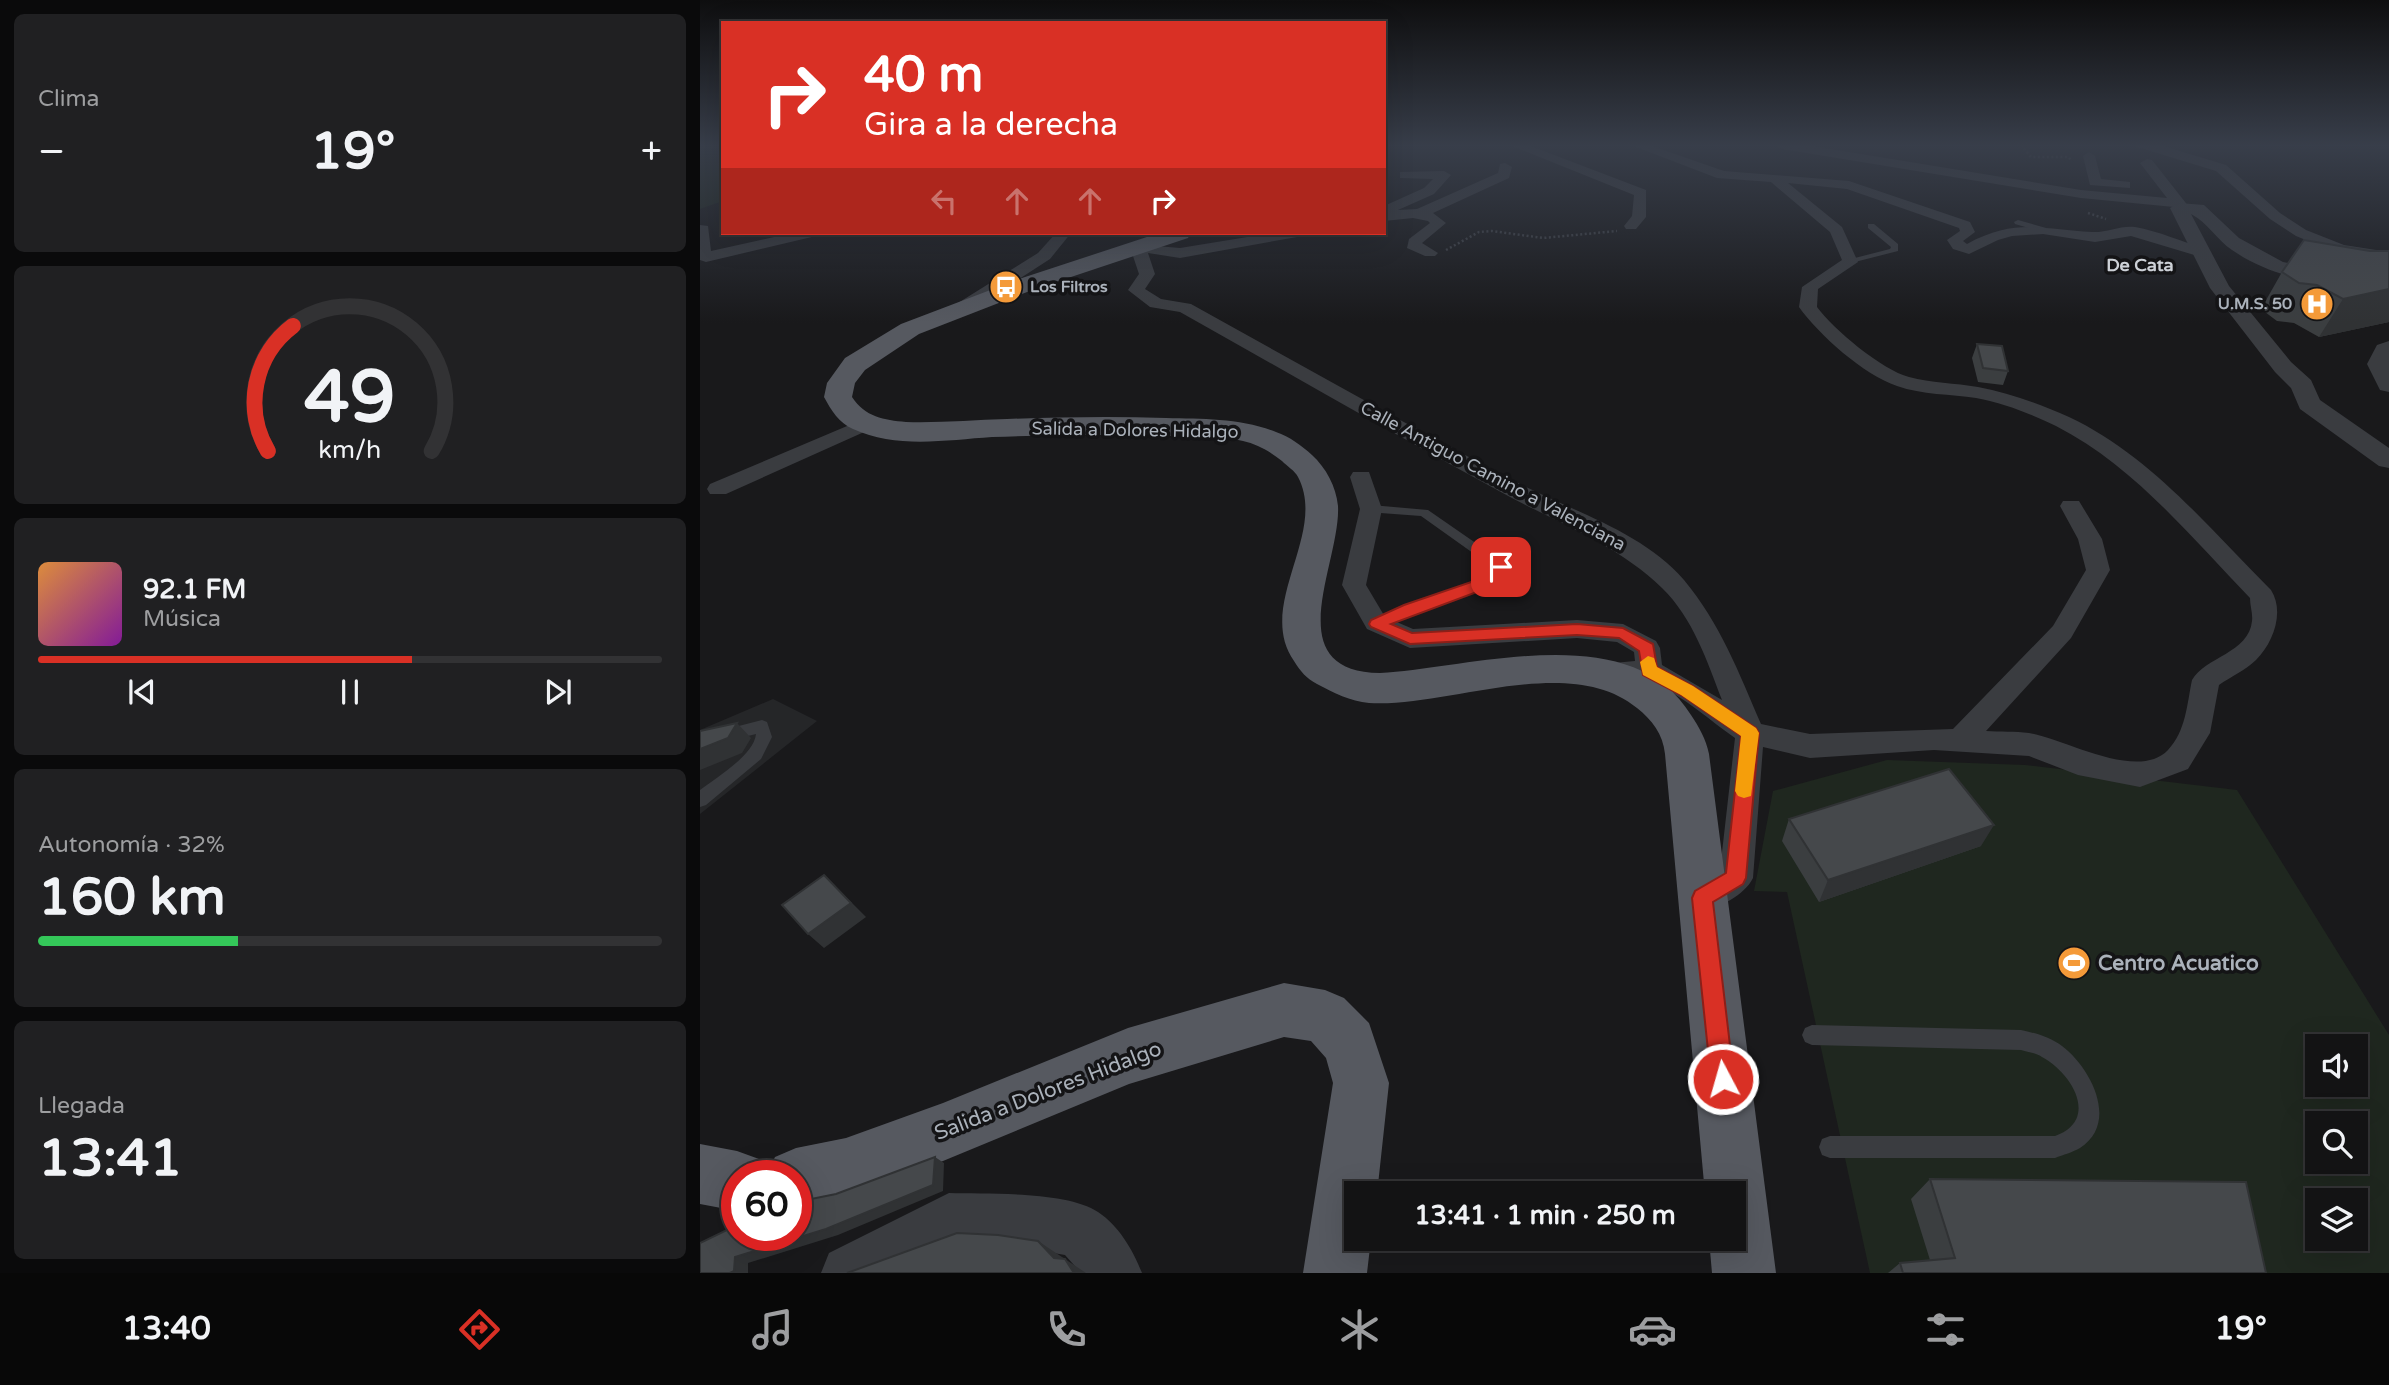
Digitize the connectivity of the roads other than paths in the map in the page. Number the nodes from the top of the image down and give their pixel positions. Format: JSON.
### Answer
{"nodes":[{"id":1,"x":1440,"y":204,"type":"edge"},
{"id":2,"x":1640,"y":204,"type":"edge"},
{"id":3,"x":1806,"y":204,"type":"edge"},
{"id":4,"x":1905,"y":204,"type":"edge"},
{"id":5,"x":2178,"y":204,"type":"edge"},
{"id":6,"x":2187,"y":204,"type":"edge"},
{"id":7,"x":2262,"y":204,"type":"edge"},
{"id":8,"x":1420,"y":213,"type":"junction"},
{"id":9,"x":1386,"y":217,"type":"edge"},
{"id":10,"x":2018,"y":222,"type":"dead end"},
{"id":11,"x":1631,"y":226,"type":"road end"},
{"id":12,"x":1871,"y":226,"type":"dead end"},
{"id":13,"x":703,"y":229,"type":"dead end"},
{"id":14,"x":2043,"y":230,"type":"junction"},
{"id":15,"x":802,"y":235,"type":"edge"},
{"id":16,"x":1062,"y":235,"type":"edge"},
{"id":17,"x":1169,"y":235,"type":"edge"},
{"id":18,"x":1285,"y":235,"type":"edge"},
{"id":19,"x":1141,"y":240,"type":"edge"},
{"id":20,"x":2201,"y":252,"type":"junction"},
{"id":21,"x":1430,"y":253,"type":"road end"},
{"id":22,"x":2389,"y":257,"type":"edge"},
{"id":23,"x":1850,"y":262,"type":"junction"},
{"id":24,"x":2389,"y":280,"type":"edge"},
{"id":25,"x":964,"y":307,"type":"junction"},
{"id":26,"x":2389,"y":348,"type":"edge"},
{"id":27,"x":2389,"y":385,"type":"edge"},
{"id":28,"x":866,"y":424,"type":"junction"},
{"id":29,"x":2389,"y":460,"type":"edge"},
{"id":30,"x":1361,"y":477,"type":"dead end"},
{"id":31,"x":719,"y":489,"type":"dead end"},
{"id":32,"x":2071,"y":506,"type":"dead end"},
{"id":33,"x":1371,"y":509,"type":"junction"},
{"id":34,"x":1376,"y":624,"type":"junction"},
{"id":35,"x":1649,"y":670,"type":"junction"},
{"id":36,"x":1597,"y":673,"type":"junction"},
{"id":37,"x":1750,"y":733,"type":"junction"},
{"id":38,"x":1959,"y":741,"type":"junction"},
{"id":39,"x":700,"y":742,"type":"edge"},
{"id":40,"x":700,"y":800,"type":"edge"},
{"id":41,"x":1702,"y":898,"type":"junction"},
{"id":42,"x":1812,"y":1035,"type":"dead end"},
{"id":43,"x":1830,"y":1147,"type":"dead end"},
{"id":44,"x":700,"y":1174,"type":"edge"},
{"id":45,"x":812,"y":1175,"type":"edge"},
{"id":46,"x":721,"y":1178,"type":"edge"},
{"id":47,"x":849,"y":1273,"type":"edge"},
{"id":48,"x":1114,"y":1273,"type":"edge"},
{"id":49,"x":1335,"y":1273,"type":"edge"},
{"id":50,"x":1744,"y":1273,"type":"edge"}],
"edges":[{"from":1,"to":8,"type":"street"},
{"from":2,"to":11,"type":"street"},
{"from":3,"to":23,"type":"street"},
{"from":4,"to":14,"type":"street"},
{"from":5,"to":20,"type":"street"},
{"from":6,"to":24,"type":"street"},
{"from":7,"to":22,"type":"street"},
{"from":8,"to":9,"type":"street"},
{"from":8,"to":21,"type":"street"},
{"from":10,"to":14,"type":"lane"},
{"from":12,"to":23,"type":"lane"},
{"from":13,"to":15,"type":"street"},
{"from":14,"to":20,"type":"street"},
{"from":16,"to":25,"type":"street"},
{"from":17,"to":19,"type":"main road","name":"Salida a Dolores Hidalgo"},
{"from":18,"to":19,"type":"street"},
{"from":19,"to":25,"type":"main road","name":"Salida a Dolores Hidalgo"},
{"from":19,"to":37,"type":"street","name":"Calle Antiguo Camino a Valenciana"},
{"from":20,"to":29,"type":"street"},
{"from":23,"to":38,"type":"street"},
{"from":25,"to":28,"type":"main road","name":"Salida a Dolores Hidalgo"},
{"from":26,"to":27,"type":"street"},
{"from":28,"to":31,"type":"street"},
{"from":28,"to":36,"type":"main road","name":"Salida a Dolores Hidalgo"},
{"from":30,"to":33,"type":"street"},
{"from":32,"to":38,"type":"street"},
{"from":33,"to":34,"type":"street"},
{"from":33,"to":34,"type":"lane"},
{"from":34,"to":35,"type":"street"},
{"from":35,"to":36,"type":"street"},
{"from":35,"to":37,"type":"street"},
{"from":36,"to":41,"type":"main road","name":"Salida a Dolores Hidalgo"},
{"from":37,"to":38,"type":"street"},
{"from":37,"to":41,"type":"street"},
{"from":39,"to":40,"type":"lane"},
{"from":41,"to":50,"type":"main road","name":"Salida a Dolores Hidalgo"},
{"from":42,"to":43,"type":"lane"},
{"from":44,"to":46,"type":"main road"},
{"from":45,"to":49,"type":"main road","name":"Salida a Dolores Hidalgo"},
{"from":47,"to":48,"type":"street"}]}
